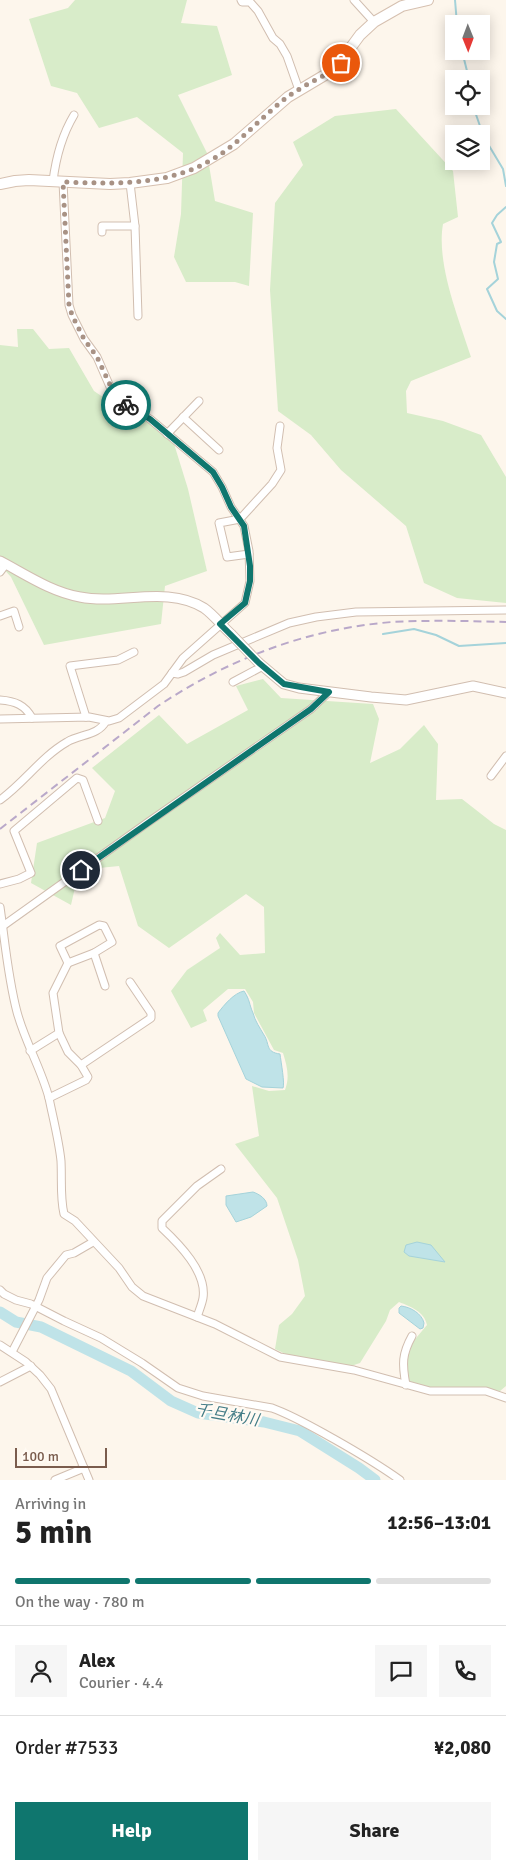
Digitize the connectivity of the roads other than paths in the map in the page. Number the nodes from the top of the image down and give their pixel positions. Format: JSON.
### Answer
{"nodes":[{"id":1,"x":241,"y":0,"type":"edge"},
{"id":2,"x":354,"y":0,"type":"edge"},
{"id":3,"x":428,"y":0,"type":"edge"},
{"id":4,"x":374,"y":22,"type":"junction"},
{"id":5,"x":299,"y":90,"type":"junction"},
{"id":6,"x":74,"y":115,"type":"dead end"},
{"id":7,"x":58,"y":182,"type":"junction"},
{"id":8,"x":130,"y":183,"type":"junction"},
{"id":9,"x":0,"y":184,"type":"edge"},
{"id":10,"x":134,"y":226,"type":"junction"},
{"id":11,"x":102,"y":232,"type":"dead end"},
{"id":12,"x":138,"y":316,"type":"dead end"},
{"id":13,"x":199,"y":401,"type":"dead end"},
{"id":14,"x":183,"y":417,"type":"junction"},
{"id":15,"x":280,"y":426,"type":"dead end"},
{"id":16,"x":167,"y":434,"type":"junction"},
{"id":17,"x":219,"y":450,"type":"dead end"},
{"id":18,"x":240,"y":519,"type":"junction"},
{"id":19,"x":249,"y":554,"type":"junction"},
{"id":20,"x":3,"y":562,"type":"edge"},
{"id":21,"x":0,"y":572,"type":"edge"},
{"id":22,"x":506,"y":610,"type":"edge"},
{"id":23,"x":0,"y":616,"type":"edge"},
{"id":24,"x":220,"y":624,"type":"junction"},
{"id":25,"x":19,"y":627,"type":"dead end"},
{"id":26,"x":134,"y":652,"type":"dead end"},
{"id":27,"x":261,"y":664,"type":"junction"},
{"id":28,"x":172,"y":673,"type":"junction"},
{"id":29,"x":233,"y":682,"type":"dead end"},
{"id":30,"x":329,"y":692,"type":"junction"},
{"id":31,"x":506,"y":693,"type":"edge"},
{"id":32,"x":0,"y":700,"type":"edge"},
{"id":33,"x":32,"y":718,"type":"junction"},
{"id":34,"x":86,"y":718,"type":"junction"},
{"id":35,"x":0,"y":719,"type":"edge"},
{"id":36,"x":106,"y":721,"type":"junction"},
{"id":37,"x":506,"y":756,"type":"edge"},
{"id":38,"x":491,"y":776,"type":"dead end"},
{"id":39,"x":0,"y":800,"type":"edge"},
{"id":40,"x":98,"y":821,"type":"dead end"},
{"id":41,"x":0,"y":884,"type":"edge"},
{"id":42,"x":0,"y":907,"type":"edge"},
{"id":43,"x":1,"y":927,"type":"edge"},
{"id":44,"x":94,"y":953,"type":"junction"},
{"id":45,"x":68,"y":963,"type":"junction"},
{"id":46,"x":130,"y":982,"type":"dead end"},
{"id":47,"x":105,"y":986,"type":"dead end"},
{"id":48,"x":59,"y":1034,"type":"junction"},
{"id":49,"x":30,"y":1051,"type":"junction"},
{"id":50,"x":81,"y":1065,"type":"junction"},
{"id":51,"x":48,"y":1098,"type":"junction"},
{"id":52,"x":221,"y":1169,"type":"dead end"},
{"id":53,"x":93,"y":1242,"type":"junction"},
{"id":54,"x":0,"y":1290,"type":"edge"},
{"id":55,"x":34,"y":1309,"type":"junction"},
{"id":56,"x":197,"y":1317,"type":"junction"},
{"id":57,"x":412,"y":1336,"type":"dead end"},
{"id":58,"x":0,"y":1345,"type":"edge"},
{"id":59,"x":12,"y":1352,"type":"junction"},
{"id":60,"x":31,"y":1366,"type":"junction"},
{"id":61,"x":0,"y":1382,"type":"edge"},
{"id":62,"x":406,"y":1385,"type":"junction"},
{"id":63,"x":506,"y":1398,"type":"edge"},
{"id":64,"x":84,"y":1468,"type":"junction"},
{"id":65,"x":56,"y":1480,"type":"edge"},
{"id":66,"x":90,"y":1480,"type":"edge"},
{"id":67,"x":400,"y":1480,"type":"edge"}],
"edges":[{"from":1,"to":5,"type":"street"},
{"from":2,"to":4,"type":"street"},
{"from":3,"to":4,"type":"main road"},
{"from":4,"to":5,"type":"main road"},
{"from":5,"to":8,"type":"main road"},
{"from":6,"to":7,"type":"street"},
{"from":7,"to":8,"type":"main road"},
{"from":7,"to":9,"type":"main road"},
{"from":7,"to":16,"type":"street"},
{"from":8,"to":10,"type":"street"},
{"from":10,"to":11,"type":"street"},
{"from":10,"to":12,"type":"street"},
{"from":13,"to":14,"type":"street"},
{"from":14,"to":16,"type":"street"},
{"from":14,"to":17,"type":"street"},
{"from":15,"to":18,"type":"street"},
{"from":16,"to":18,"type":"street"},
{"from":18,"to":19,"type":"street"},
{"from":18,"to":19,"type":"street"},
{"from":19,"to":24,"type":"street"},
{"from":20,"to":21,"type":"street"},
{"from":20,"to":24,"type":"street"},
{"from":22,"to":28,"type":"street"},
{"from":23,"to":25,"type":"street"},
{"from":24,"to":27,"type":"street","bridge":true},
{"from":24,"to":28,"type":"street"},
{"from":26,"to":34,"type":"street"},
{"from":27,"to":29,"type":"street"},
{"from":27,"to":30,"type":"street"},
{"from":28,"to":36,"type":"street"},
{"from":30,"to":31,"type":"street"},
{"from":30,"to":43,"type":"street"},
{"from":32,"to":33,"type":"street"},
{"from":33,"to":34,"type":"street"},
{"from":33,"to":35,"type":"street"},
{"from":34,"to":36,"type":"street"},
{"from":36,"to":39,"type":"street"},
{"from":37,"to":38,"type":"street"},
{"from":40,"to":41,"type":"street"},
{"from":42,"to":43,"type":"street"},
{"from":43,"to":49,"type":"street"},
{"from":44,"to":45,"type":"street"},
{"from":44,"to":45,"type":"street"},
{"from":44,"to":47,"type":"street"},
{"from":45,"to":48,"type":"street"},
{"from":46,"to":50,"type":"street"},
{"from":48,"to":49,"type":"street"},
{"from":48,"to":50,"type":"street"},
{"from":49,"to":51,"type":"street"},
{"from":50,"to":51,"type":"street"},
{"from":51,"to":53,"type":"street"},
{"from":52,"to":56,"type":"street"},
{"from":53,"to":55,"type":"street"},
{"from":53,"to":56,"type":"street"},
{"from":54,"to":55,"type":"street"},
{"from":55,"to":59,"type":"street"},
{"from":55,"to":67,"type":"street"},
{"from":56,"to":62,"type":"street"},
{"from":57,"to":62,"type":"street"},
{"from":58,"to":59,"type":"street"},
{"from":59,"to":60,"type":"street"},
{"from":60,"to":61,"type":"street"},
{"from":60,"to":64,"type":"street"},
{"from":62,"to":63,"type":"street"},
{"from":64,"to":65,"type":"street"},
{"from":64,"to":66,"type":"street"}]}
